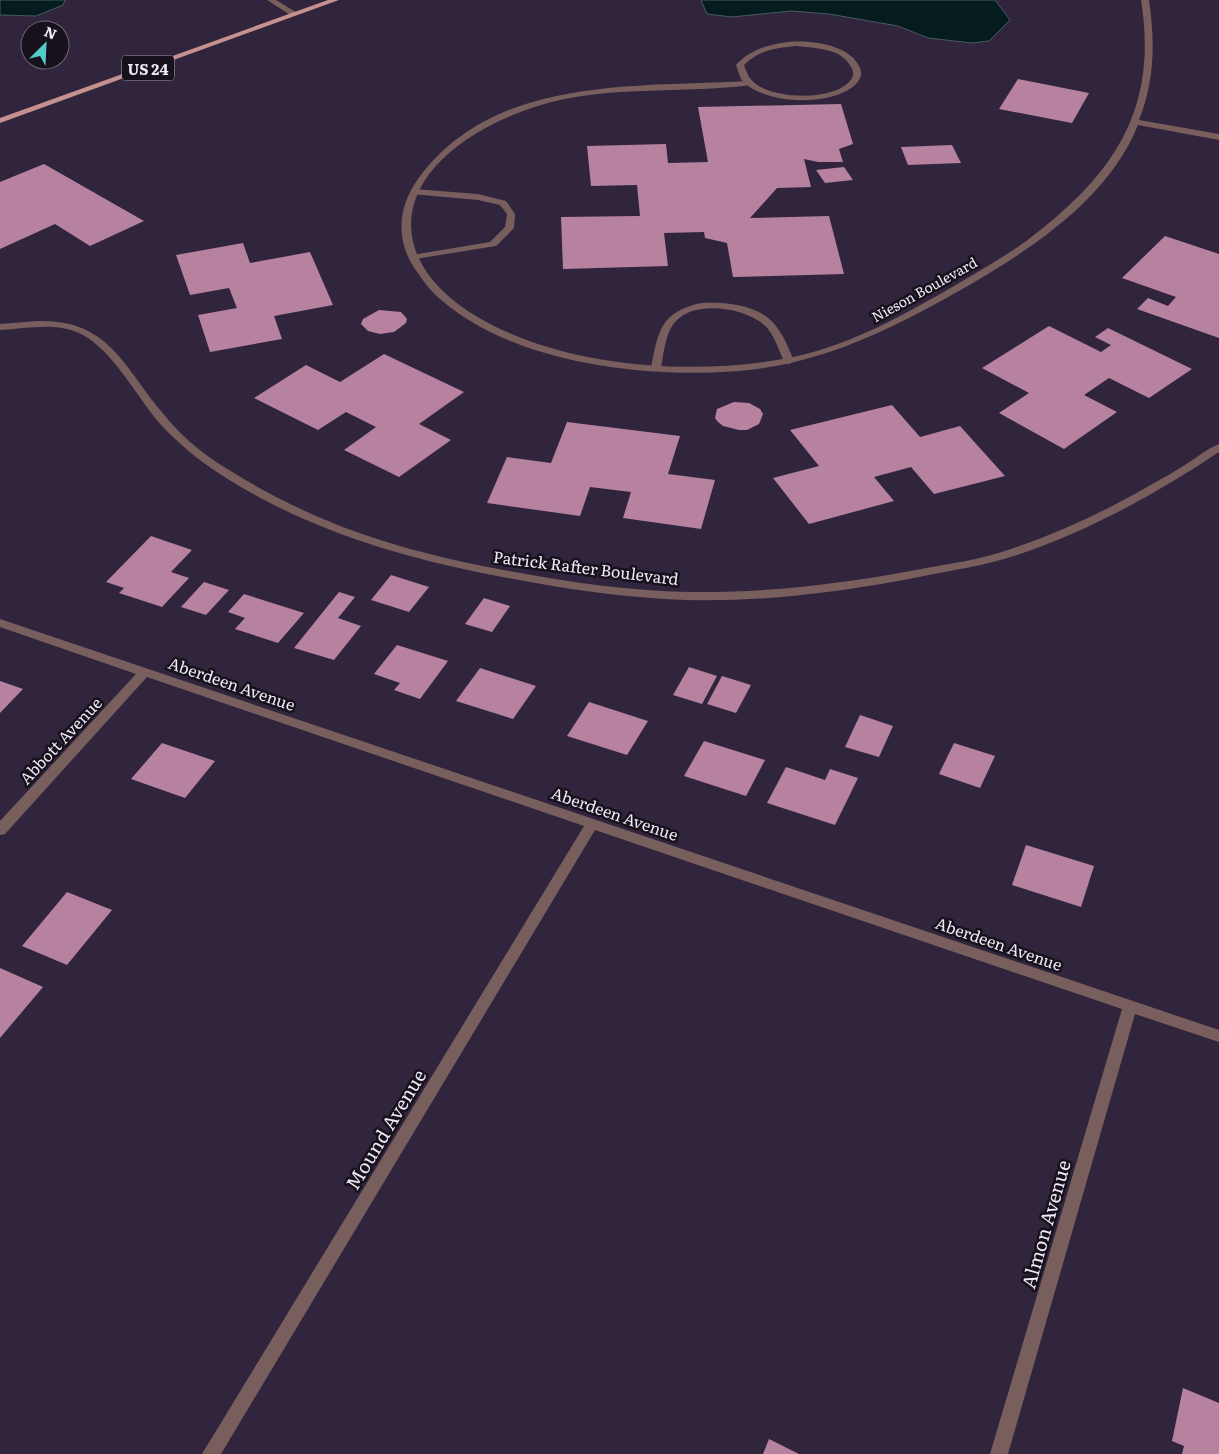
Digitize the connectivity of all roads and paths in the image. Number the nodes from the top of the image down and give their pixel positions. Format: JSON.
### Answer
{"nodes":[{"id":1,"x":271,"y":0,"type":"edge"},
{"id":2,"x":1145,"y":0,"type":"edge"},
{"id":3,"x":328,"y":1,"type":"edge"},
{"id":4,"x":295,"y":14,"type":"junction"},
{"id":5,"x":748,"y":83,"type":"junction"},
{"id":6,"x":0,"y":121,"type":"edge"},
{"id":7,"x":1137,"y":122,"type":"junction"},
{"id":8,"x":1219,"y":137,"type":"edge"},
{"id":9,"x":414,"y":192,"type":"junction"},
{"id":10,"x":412,"y":258,"type":"junction"},
{"id":11,"x":0,"y":327,"type":"edge"},
{"id":12,"x":789,"y":361,"type":"junction"},
{"id":13,"x":656,"y":368,"type":"junction"},
{"id":14,"x":1219,"y":447,"type":"edge"},
{"id":15,"x":0,"y":624,"type":"edge"},
{"id":16,"x":144,"y":672,"type":"junction"},
{"id":17,"x":592,"y":824,"type":"junction"},
{"id":18,"x":0,"y":830,"type":"edge"},
{"id":19,"x":1130,"y":1006,"type":"junction"},
{"id":20,"x":1219,"y":1036,"type":"edge"},
{"id":21,"x":212,"y":1454,"type":"edge"},
{"id":22,"x":999,"y":1454,"type":"edge"}],
"edges":[{"from":1,"to":4,"type":"street"},
{"from":2,"to":7,"type":"street","name":"Nieson Boulevard"},
{"from":3,"to":4,"type":"main road","number":"US 24"},
{"from":4,"to":6,"type":"main road","number":"US 24"},
{"from":5,"to":5,"type":"street"},
{"from":5,"to":9,"type":"street","name":"Nieson Boulevard"},
{"from":7,"to":8,"type":"street"},
{"from":7,"to":12,"type":"street","name":"Nieson Boulevard"},
{"from":9,"to":10,"type":"street","name":"Nieson Boulevard"},
{"from":9,"to":10,"type":"street"},
{"from":10,"to":13,"type":"street","name":"Nieson Boulevard"},
{"from":11,"to":14,"type":"street","name":"Patrick Rafter Boulevard"},
{"from":12,"to":13,"type":"street","name":"Nieson Boulevard"},
{"from":12,"to":13,"type":"street"},
{"from":15,"to":16,"type":"street","name":"Aberdeen Avenue"},
{"from":16,"to":17,"type":"street","name":"Aberdeen Avenue"},
{"from":16,"to":18,"type":"street","name":"Abbott Avenue"},
{"from":17,"to":19,"type":"street","name":"Aberdeen Avenue"},
{"from":17,"to":21,"type":"street","name":"Mound Avenue"},
{"from":19,"to":20,"type":"street","name":"Aberdeen Avenue"},
{"from":19,"to":22,"type":"street","name":"Almon Avenue"}]}
